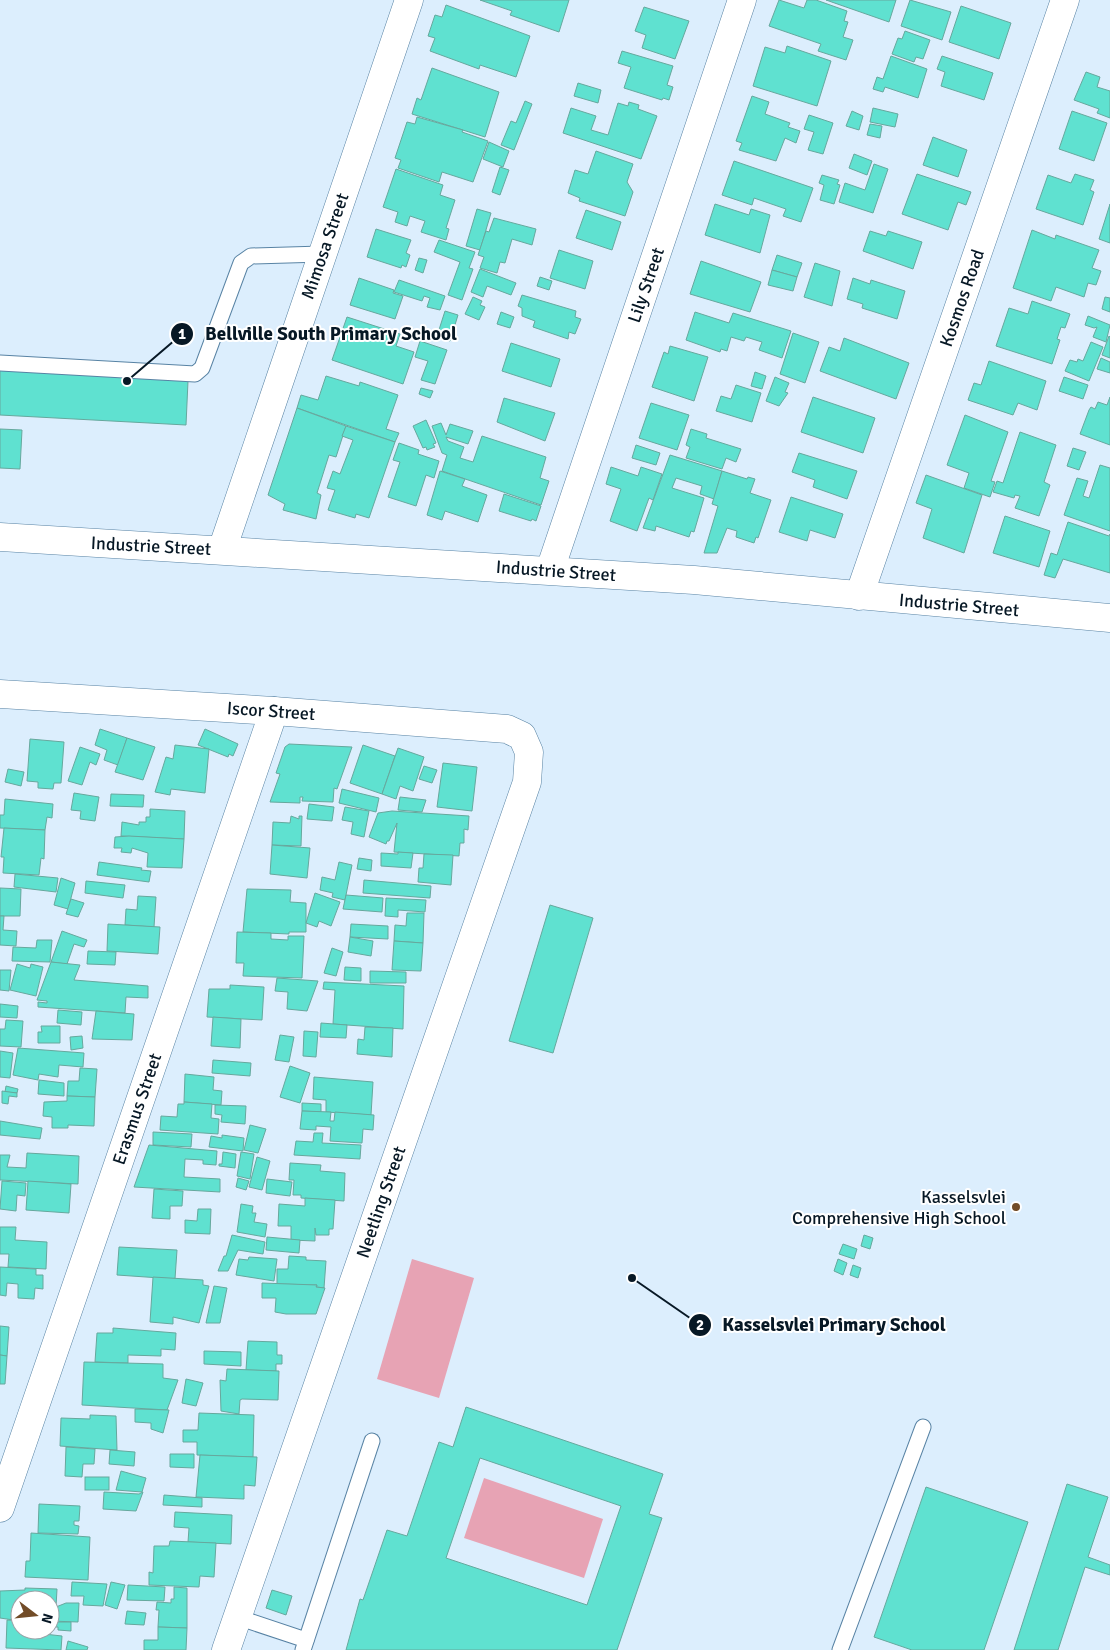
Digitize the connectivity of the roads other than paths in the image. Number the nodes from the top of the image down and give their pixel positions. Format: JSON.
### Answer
{"nodes":[{"id":1,"x":409,"y":0,"type":"edge"},
{"id":2,"x":742,"y":0,"type":"edge"},
{"id":3,"x":1065,"y":0,"type":"edge"},
{"id":4,"x":322,"y":254,"type":"junction"},
{"id":5,"x":0,"y":363,"type":"edge"},
{"id":6,"x":0,"y":537,"type":"edge"},
{"id":7,"x":222,"y":550,"type":"junction"},
{"id":8,"x":550,"y":570,"type":"junction"},
{"id":9,"x":859,"y":596,"type":"junction"},
{"id":10,"x":1110,"y":618,"type":"edge"},
{"id":11,"x":1,"y":697,"type":"edge"},
{"id":12,"x":274,"y":711,"type":"junction"},
{"id":13,"x":529,"y":752,"type":"joint"},
{"id":14,"x":923,"y":1427,"type":"dead end"},
{"id":15,"x":372,"y":1441,"type":"dead end"},
{"id":16,"x":0,"y":1508,"type":"edge"},
{"id":17,"x":237,"y":1617,"type":"junction"},
{"id":18,"x":304,"y":1645,"type":"edge"},
{"id":19,"x":226,"y":1650,"type":"edge"},
{"id":20,"x":840,"y":1650,"type":"edge"}],
"edges":[{"from":1,"to":4,"type":"street","name":"Mimosa Street"},
{"from":2,"to":8,"type":"street","name":"Lily Street"},
{"from":3,"to":9,"type":"street","name":"Kosmos Road"},
{"from":4,"to":5,"type":"lane"},
{"from":4,"to":7,"type":"street","name":"Mimosa Street"},
{"from":6,"to":7,"type":"street","name":"Industrie Street"},
{"from":7,"to":8,"type":"street","name":"Industrie Street"},
{"from":8,"to":9,"type":"street","name":"Industrie Street"},
{"from":9,"to":10,"type":"street","name":"Industrie Street"},
{"from":11,"to":12,"type":"street","name":"Iscor Street"},
{"from":12,"to":13,"type":"street","name":"Iscor Street"},
{"from":12,"to":16,"type":"street","name":"Erasmus Street"},
{"from":13,"to":17,"type":"street","name":"Neetling Street"},
{"from":14,"to":20,"type":"lane"},
{"from":15,"to":18,"type":"lane"},
{"from":17,"to":18,"type":"lane"},
{"from":17,"to":19,"type":"street","name":"Neetling Street"}]}
